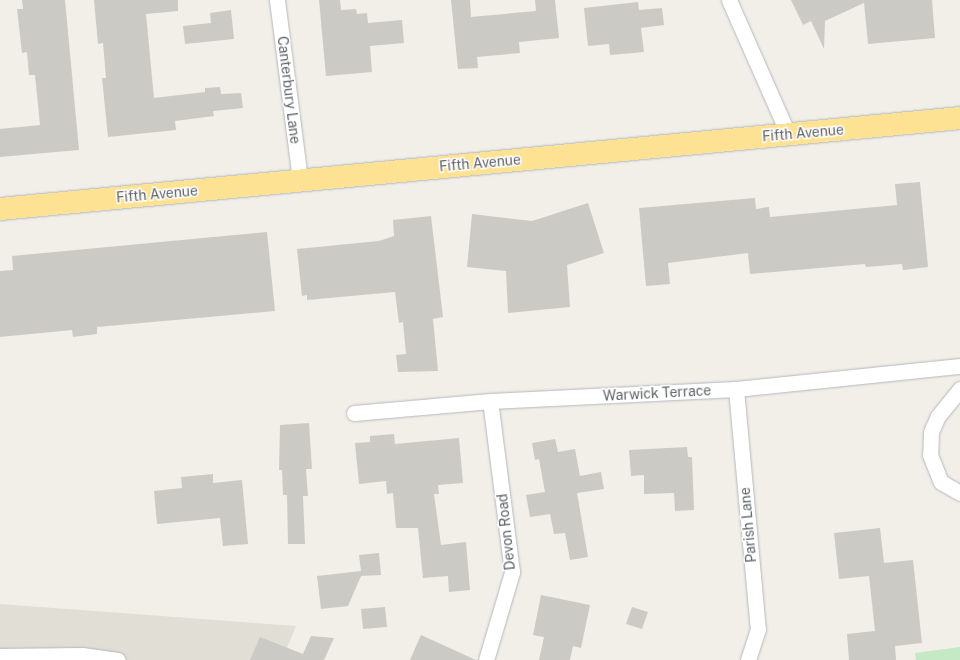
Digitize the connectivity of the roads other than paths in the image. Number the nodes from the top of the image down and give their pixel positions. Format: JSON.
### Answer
{"nodes":[{"id":1,"x":277,"y":0,"type":"edge"},
{"id":2,"x":729,"y":0,"type":"edge"},
{"id":3,"x":960,"y":118,"type":"edge"},
{"id":4,"x":788,"y":134,"type":"junction"},
{"id":5,"x":300,"y":180,"type":"junction"},
{"id":6,"x":0,"y":209,"type":"edge"},
{"id":7,"x":960,"y":366,"type":"edge"},
{"id":8,"x":736,"y":389,"type":"junction"},
{"id":9,"x":960,"y":389,"type":"edge"},
{"id":10,"x":490,"y":401,"type":"junction"},
{"id":11,"x":354,"y":413,"type":"dead end"},
{"id":12,"x":960,"y":493,"type":"edge"},
{"id":13,"x":0,"y":656,"type":"edge"},
{"id":14,"x":118,"y":660,"type":"edge"},
{"id":15,"x":486,"y":660,"type":"edge"},
{"id":16,"x":748,"y":660,"type":"edge"}],
"edges":[{"from":1,"to":5,"type":"street","name":"Canterbury Lane"},
{"from":2,"to":4,"type":"street"},
{"from":3,"to":4,"type":"highway","name":"Fifth Avenue"},
{"from":4,"to":5,"type":"highway","name":"Fifth Avenue"},
{"from":5,"to":6,"type":"highway","name":"Fifth Avenue"},
{"from":7,"to":8,"type":"street","name":"Warwick Terrace"},
{"from":8,"to":10,"type":"street","name":"Warwick Terrace"},
{"from":8,"to":16,"type":"street","name":"Parish Lane"},
{"from":9,"to":12,"type":"street"},
{"from":10,"to":11,"type":"street","name":"Warwick Terrace"},
{"from":10,"to":15,"type":"street","name":"Devon Road"},
{"from":13,"to":14,"type":"street"}]}
